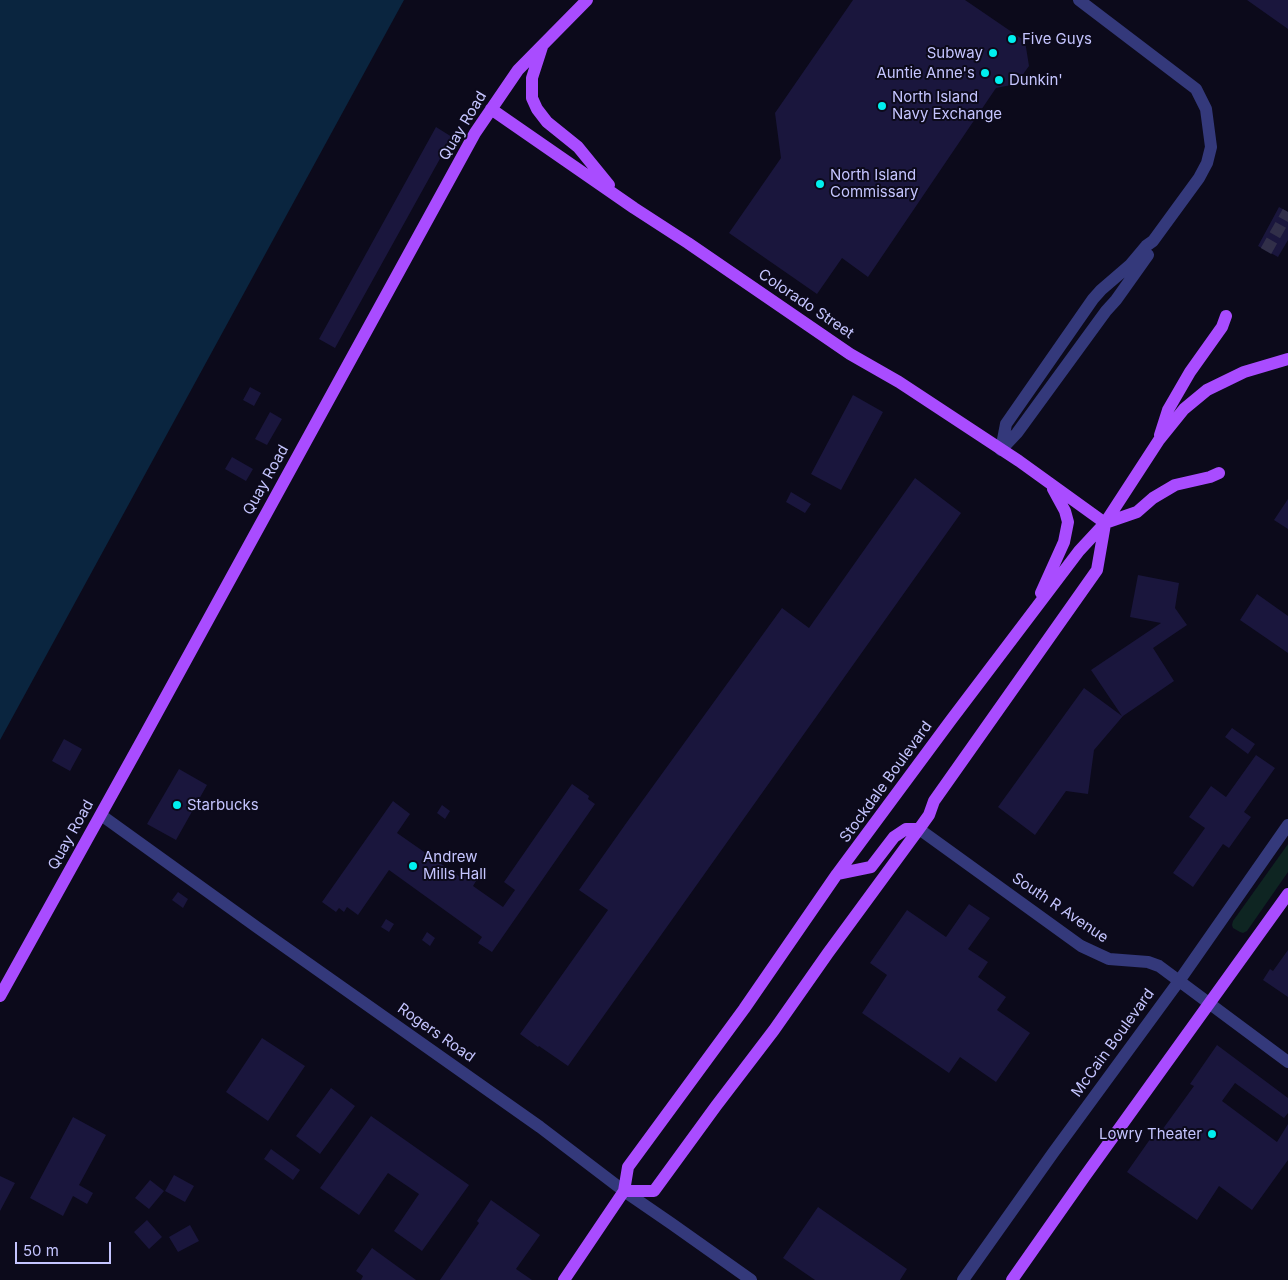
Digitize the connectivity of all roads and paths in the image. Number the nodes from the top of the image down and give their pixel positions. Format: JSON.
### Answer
{"nodes":[{"id":1,"x":587,"y":0,"type":"edge"},
{"id":2,"x":1079,"y":0,"type":"edge"},
{"id":3,"x":543,"y":44,"type":"junction"},
{"id":4,"x":491,"y":109,"type":"junction"},
{"id":5,"x":618,"y":197,"type":"junction"},
{"id":6,"x":1153,"y":241,"type":"junction"},
{"id":7,"x":1226,"y":316,"type":"dead end"},
{"id":8,"x":1288,"y":359,"type":"edge"},
{"id":9,"x":1159,"y":440,"type":"junction"},
{"id":10,"x":1001,"y":450,"type":"junction"},
{"id":11,"x":1219,"y":473,"type":"dead end"},
{"id":12,"x":1052,"y":486,"type":"junction"},
{"id":13,"x":1105,"y":523,"type":"junction"},
{"id":14,"x":1034,"y":611,"type":"junction"},
{"id":15,"x":101,"y":815,"type":"junction"},
{"id":16,"x":1288,"y":825,"type":"edge"},
{"id":17,"x":919,"y":829,"type":"junction"},
{"id":18,"x":838,"y":874,"type":"junction"},
{"id":19,"x":1288,"y":894,"type":"edge"},
{"id":20,"x":1179,"y":981,"type":"junction"},
{"id":21,"x":0,"y":996,"type":"edge"},
{"id":22,"x":1208,"y":1004,"type":"junction"},
{"id":23,"x":1288,"y":1062,"type":"edge"},
{"id":24,"x":624,"y":1192,"type":"junction"},
{"id":25,"x":1039,"y":1242,"type":"junction"},
{"id":26,"x":564,"y":1280,"type":"edge"},
{"id":27,"x":751,"y":1280,"type":"edge"},
{"id":28,"x":963,"y":1280,"type":"edge"},
{"id":29,"x":1012,"y":1280,"type":"edge"},
{"id":30,"x":1022,"y":1280,"type":"edge"}],
"edges":[{"from":1,"to":3,"type":"main road","name":"Quay Road"},
{"from":2,"to":6,"type":"street"},
{"from":3,"to":4,"type":"main road","name":"Quay Road"},
{"from":3,"to":5,"type":"main road"},
{"from":4,"to":5,"type":"main road","name":"Colorado Street"},
{"from":4,"to":15,"type":"main road","name":"Quay Road"},
{"from":5,"to":10,"type":"main road","name":"Colorado Street"},
{"from":6,"to":10,"type":"street"},
{"from":6,"to":10,"type":"street"},
{"from":7,"to":9,"type":"main road"},
{"from":8,"to":9,"type":"main road","name":"Stockdale Boulevard"},
{"from":9,"to":13,"type":"main road","name":"Stockdale Boulevard"},
{"from":10,"to":12,"type":"main road","name":"Colorado Street"},
{"from":11,"to":13,"type":"main road"},
{"from":12,"to":13,"type":"main road","name":"Colorado Street"},
{"from":12,"to":14,"type":"main road"},
{"from":13,"to":14,"type":"main road","name":"Stockdale Boulevard"},
{"from":13,"to":17,"type":"main road"},
{"from":14,"to":18,"type":"main road","name":"Stockdale Boulevard"},
{"from":15,"to":21,"type":"main road","name":"Quay Road"},
{"from":15,"to":24,"type":"street","name":"Rogers Road"},
{"from":16,"to":20,"type":"street","name":"McCain Boulevard"},
{"from":17,"to":18,"type":"main road"},
{"from":17,"to":20,"type":"street","name":"South R Avenue"},
{"from":17,"to":24,"type":"main road"},
{"from":18,"to":24,"type":"main road","name":"Stockdale Boulevard"},
{"from":19,"to":22,"type":"main road"},
{"from":20,"to":22,"type":"street","name":"South R Avenue"},
{"from":20,"to":28,"type":"street","name":"McCain Boulevard"},
{"from":22,"to":23,"type":"street","name":"South R Avenue"},
{"from":22,"to":25,"type":"main road"},
{"from":24,"to":26,"type":"main road","name":"Stockdale Boulevard"},
{"from":24,"to":27,"type":"street","name":"Rogers Road"},
{"from":25,"to":29,"type":"main road"},
{"from":25,"to":30,"type":"main road"}]}
